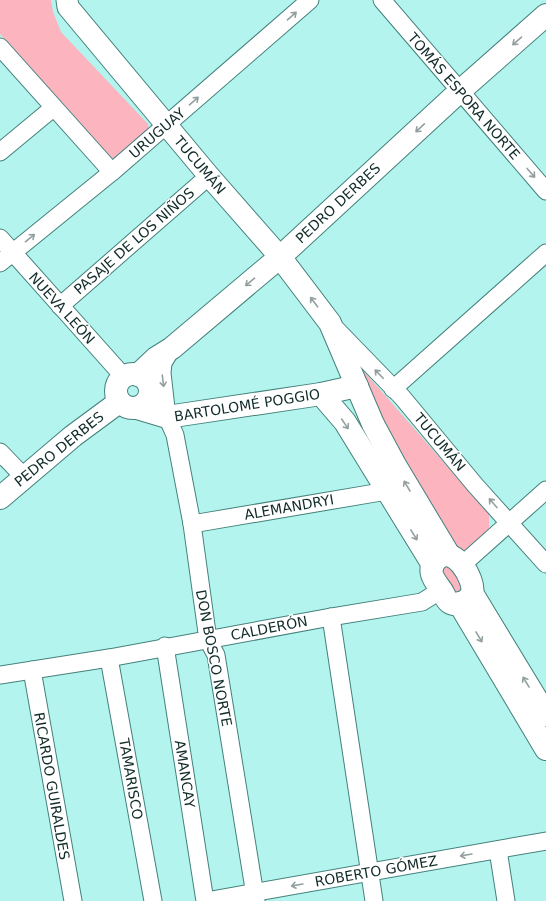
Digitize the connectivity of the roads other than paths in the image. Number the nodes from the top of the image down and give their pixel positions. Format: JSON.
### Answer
{"nodes":[{"id":1,"x":310,"y":0,"type":"edge"},
{"id":2,"x":382,"y":0,"type":"edge"},
{"id":3,"x":68,"y":4,"type":"edge"},
{"id":4,"x":546,"y":15,"type":"edge"},
{"id":5,"x":0,"y":47,"type":"edge"},
{"id":6,"x":460,"y":91,"type":"junction"},
{"id":7,"x":53,"y":108,"type":"junction"},
{"id":8,"x":167,"y":125,"type":"junction"},
{"id":9,"x":0,"y":152,"type":"edge"},
{"id":10,"x":112,"y":172,"type":"junction"},
{"id":11,"x":209,"y":176,"type":"junction"},
{"id":12,"x":546,"y":191,"type":"edge"},
{"id":13,"x":0,"y":238,"type":"edge"},
{"id":14,"x":546,"y":254,"type":"edge"},
{"id":15,"x":6,"y":257,"type":"edge"},
{"id":16,"x":280,"y":257,"type":"junction"},
{"id":17,"x":60,"y":306,"type":"junction"},
{"id":18,"x":330,"y":323,"type":"junction"},
{"id":19,"x":172,"y":348,"type":"junction"},
{"id":20,"x":131,"y":376,"type":"junction"},
{"id":21,"x":357,"y":386,"type":"junction"},
{"id":22,"x":394,"y":389,"type":"junction"},
{"id":23,"x":321,"y":394,"type":"junction"},
{"id":24,"x":128,"y":405,"type":"junction"},
{"id":25,"x":167,"y":417,"type":"junction"},
{"id":26,"x":0,"y":452,"type":"edge"},
{"id":27,"x":24,"y":478,"type":"junction"},
{"id":28,"x":546,"y":490,"type":"edge"},
{"id":29,"x":387,"y":491,"type":"junction"},
{"id":30,"x":0,"y":498,"type":"edge"},
{"id":31,"x":510,"y":523,"type":"junction"},
{"id":32,"x":192,"y":524,"type":"junction"},
{"id":33,"x":448,"y":562,"type":"junction"},
{"id":34,"x":546,"y":564,"type":"edge"},
{"id":35,"x":441,"y":590,"type":"junction"},
{"id":36,"x":466,"y":598,"type":"junction"},
{"id":37,"x":331,"y":617,"type":"junction"},
{"id":38,"x":208,"y":640,"type":"junction"},
{"id":39,"x":166,"y":646,"type":"junction"},
{"id":40,"x":109,"y":658,"type":"junction"},
{"id":41,"x":32,"y":670,"type":"junction"},
{"id":42,"x":0,"y":675,"type":"edge"},
{"id":43,"x":546,"y":715,"type":"edge"},
{"id":44,"x":546,"y":749,"type":"edge"},
{"id":45,"x":546,"y":841,"type":"edge"},
{"id":46,"x":498,"y":850,"type":"junction"},
{"id":47,"x":369,"y":873,"type":"junction"},
{"id":48,"x":255,"y":897,"type":"edge"},
{"id":49,"x":73,"y":901,"type":"edge"},
{"id":50,"x":153,"y":901,"type":"edge"},
{"id":51,"x":206,"y":901,"type":"edge"},
{"id":52,"x":374,"y":901,"type":"edge"},
{"id":53,"x":506,"y":901,"type":"edge"}],
"edges":[{"from":8,"to":1,"type":"street","name":"URUGUAY","one_way":true},
{"from":2,"to":6,"type":"street","name":"TOMÁS ESPORA NORTE"},
{"from":3,"to":8,"type":"street","name":"TUCUMÁN"},
{"from":4,"to":6,"type":"main road","name":"PEDRO DERBES","one_way":true},
{"from":5,"to":7,"type":"street"},
{"from":6,"to":12,"type":"street","name":"TOMÁS ESPORA NORTE","one_way":true},
{"from":6,"to":16,"type":"main road","name":"PEDRO DERBES","one_way":true},
{"from":7,"to":9,"type":"street"},
{"from":7,"to":10,"type":"street"},
{"from":8,"to":10,"type":"street","name":"URUGUAY"},
{"from":8,"to":11,"type":"street","name":"TUCUMÁN"},
{"from":15,"to":10,"type":"street","name":"URUGUAY","one_way":true},
{"from":11,"to":16,"type":"street","name":"TUCUMÁN"},
{"from":11,"to":17,"type":"street","name":"PASAJE DE LOS NIÑOS"},
{"from":13,"to":15,"type":"street","name":"NUEVA LEÓN"},
{"from":14,"to":22,"type":"street"},
{"from":15,"to":17,"type":"street","name":"NUEVA LEÓN"},
{"from":18,"to":16,"type":"main road","name":"TUCUMÁN","one_way":true},
{"from":16,"to":19,"type":"main road","name":"PEDRO DERBES","one_way":true},
{"from":17,"to":20,"type":"street","name":"NUEVA LEÓN"},
{"from":18,"to":21,"type":"main road","name":"TUCUMÁN"},
{"from":22,"to":18,"type":"street","name":"TUCUMÁN","one_way":true},
{"from":19,"to":20,"type":"main road","name":"PEDRO DERBES"},
{"from":19,"to":25,"type":"street","name":"DON BOSCO NORTE","one_way":true},
{"from":20,"to":24,"type":"main road"},
{"from":20,"to":24,"type":"main road"},
{"from":21,"to":23,"type":"main road","name":"BARTOLOMÉ POGGIO"},
{"from":33,"to":21,"type":"main road","name":"TUCUMÁN","one_way":true},
{"from":31,"to":22,"type":"street","name":"TUCUMÁN","one_way":true},
{"from":23,"to":25,"type":"main road","name":"BARTOLOMÉ POGGIO"},
{"from":23,"to":29,"type":"main road","one_way":true},
{"from":24,"to":25,"type":"main road","name":"BARTOLOMÉ POGGIO"},
{"from":24,"to":27,"type":"main road","name":"PEDRO DERBES"},
{"from":25,"to":32,"type":"street","name":"DON BOSCO NORTE"},
{"from":26,"to":27,"type":"street"},
{"from":27,"to":30,"type":"main road","name":"PEDRO DERBES"},
{"from":28,"to":31,"type":"street"},
{"from":29,"to":32,"type":"street","name":"ALEMANDRYI"},
{"from":29,"to":33,"type":"main road","one_way":true},
{"from":31,"to":33,"type":"street"},
{"from":31,"to":34,"type":"street","name":"TUCUMÁN"},
{"from":32,"to":38,"type":"street","name":"DON BOSCO NORTE"},
{"from":33,"to":35,"type":"main road"},
{"from":33,"to":36,"type":"main road"},
{"from":35,"to":36,"type":"main road"},
{"from":35,"to":37,"type":"street","name":"CALDERÓN"},
{"from":43,"to":36,"type":"main road","one_way":true},
{"from":36,"to":44,"type":"main road","one_way":true},
{"from":37,"to":38,"type":"street","name":"CALDERÓN"},
{"from":37,"to":47,"type":"street"},
{"from":38,"to":39,"type":"street","name":"CALDERÓN"},
{"from":38,"to":48,"type":"street","name":"DON BOSCO NORTE"},
{"from":39,"to":40,"type":"street","name":"CALDERÓN"},
{"from":39,"to":51,"type":"street","name":"AMANCAY"},
{"from":40,"to":41,"type":"street","name":"CALDERÓN"},
{"from":40,"to":50,"type":"street","name":"TAMARISCO"},
{"from":41,"to":42,"type":"street","name":"CALDERÓN"},
{"from":41,"to":49,"type":"street","name":"RICARDO GUIRALDES"},
{"from":45,"to":46,"type":"street","name":"ROBERTO GÓMEZ"},
{"from":46,"to":47,"type":"street","name":"ROBERTO GÓMEZ","one_way":true},
{"from":46,"to":53,"type":"street"},
{"from":47,"to":48,"type":"street","name":"ROBERTO GÓMEZ","one_way":true},
{"from":47,"to":52,"type":"street"},
{"from":48,"to":51,"type":"street","name":"ROBERTO GÓMEZ"}]}
